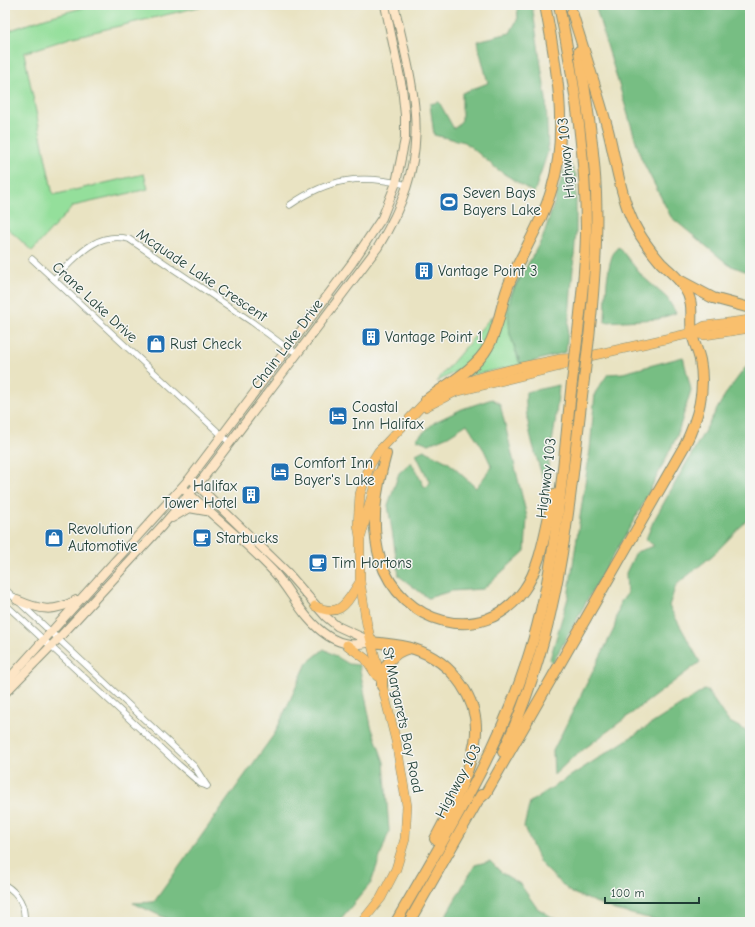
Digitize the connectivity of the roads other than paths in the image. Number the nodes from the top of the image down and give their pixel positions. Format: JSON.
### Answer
{"nodes":[{"id":1,"x":385,"y":5,"type":"edge"},
{"id":2,"x":394,"y":5,"type":"edge"},
{"id":3,"x":546,"y":5,"type":"edge"},
{"id":4,"x":559,"y":5,"type":"edge"},
{"id":5,"x":571,"y":8,"type":"edge"},
{"id":6,"x":396,"y":182,"type":"junction"},
{"id":7,"x":407,"y":185,"type":"junction"},
{"id":8,"x":290,"y":205,"type":"dead end"},
{"id":9,"x":32,"y":259,"type":"dead end"},
{"id":10,"x":673,"y":275,"type":"junction"},
{"id":11,"x":54,"y":279,"type":"junction"},
{"id":12,"x":750,"y":308,"type":"edge"},
{"id":13,"x":750,"y":320,"type":"edge"},
{"id":14,"x":750,"y":328,"type":"edge"},
{"id":15,"x":692,"y":333,"type":"junction"},
{"id":16,"x":287,"y":348,"type":"junction"},
{"id":17,"x":298,"y":353,"type":"junction"},
{"id":18,"x":581,"y":358,"type":"junction"},
{"id":19,"x":426,"y":400,"type":"junction"},
{"id":20,"x":418,"y":410,"type":"junction"},
{"id":21,"x":222,"y":436,"type":"junction"},
{"id":22,"x":390,"y":440,"type":"junction"},
{"id":23,"x":565,"y":442,"type":"junction"},
{"id":24,"x":230,"y":443,"type":"junction"},
{"id":25,"x":386,"y":454,"type":"junction"},
{"id":26,"x":190,"y":478,"type":"junction"},
{"id":27,"x":197,"y":485,"type":"junction"},
{"id":28,"x":182,"y":487,"type":"junction"},
{"id":29,"x":189,"y":494,"type":"junction"},
{"id":30,"x":208,"y":511,"type":"junction"},
{"id":31,"x":162,"y":526,"type":"junction"},
{"id":32,"x":360,"y":538,"type":"junction"},
{"id":33,"x":122,"y":552,"type":"junction"},
{"id":34,"x":130,"y":560,"type":"junction"},
{"id":35,"x":360,"y":582,"type":"junction"},
{"id":36,"x":5,"y":589,"type":"edge"},
{"id":37,"x":83,"y":595,"type":"junction"},
{"id":38,"x":17,"y":600,"type":"junction"},
{"id":39,"x":5,"y":604,"type":"edge"},
{"id":40,"x":315,"y":606,"type":"junction"},
{"id":41,"x":50,"y":631,"type":"junction"},
{"id":42,"x":43,"y":639,"type":"junction"},
{"id":43,"x":58,"y":639,"type":"junction"},
{"id":44,"x":372,"y":642,"type":"junction"},
{"id":45,"x":347,"y":645,"type":"junction"},
{"id":46,"x":50,"y":646,"type":"junction"},
{"id":47,"x":412,"y":648,"type":"junction"},
{"id":48,"x":5,"y":683,"type":"edge"},
{"id":49,"x":382,"y":686,"type":"junction"},
{"id":50,"x":5,"y":693,"type":"edge"},
{"id":51,"x":125,"y":702,"type":"junction"},
{"id":52,"x":118,"y":708,"type":"junction"},
{"id":53,"x":168,"y":742,"type":"junction"},
{"id":54,"x":161,"y":748,"type":"junction"},
{"id":55,"x":478,"y":800,"type":"junction"},
{"id":56,"x":5,"y":885,"type":"edge"},
{"id":57,"x":24,"y":922,"type":"edge"},
{"id":58,"x":362,"y":922,"type":"edge"},
{"id":59,"x":392,"y":922,"type":"edge"},
{"id":60,"x":396,"y":922,"type":"edge"},
{"id":61,"x":409,"y":922,"type":"edge"}],
"edges":[{"from":1,"to":6,"type":"street","name":"Chain Lake Drive"},
{"from":2,"to":7,"type":"street","name":"Chain Lake Drive"},
{"from":3,"to":19,"type":"highway"},
{"from":4,"to":23,"type":"highway","name":"Highway 103","bridge":true},
{"from":5,"to":10,"type":"highway"},
{"from":5,"to":55,"type":"highway","name":"Highway 103","bridge":true},
{"from":6,"to":7,"type":"street"},
{"from":6,"to":8,"type":"street"},
{"from":6,"to":16,"type":"street","name":"Chain Lake Drive"},
{"from":7,"to":17,"type":"street","name":"Chain Lake Drive"},
{"from":9,"to":11,"type":"street","name":"Crane Lake Drive"},
{"from":10,"to":12,"type":"highway"},
{"from":10,"to":15,"type":"highway"},
{"from":11,"to":16,"type":"street","name":"Mcquade Lake Crescent"},
{"from":11,"to":21,"type":"street","name":"Crane Lake Drive"},
{"from":13,"to":15,"type":"main road","name":"St Margarets Bay Road"},
{"from":14,"to":15,"type":"main road","name":"St Margarets Bay Road"},
{"from":15,"to":18,"type":"main road","name":"St Margarets Bay Road"},
{"from":15,"to":55,"type":"highway"},
{"from":16,"to":17,"type":"street","name":"Mcquade Lake Crescent"},
{"from":16,"to":21,"type":"street","name":"Chain Lake Drive"},
{"from":17,"to":24,"type":"street","name":"Chain Lake Drive"},
{"from":18,"to":19,"type":"main road","name":"St Margarets Bay Road"},
{"from":18,"to":20,"type":"main road","name":"St Margarets Bay Road"},
{"from":19,"to":20,"type":"main road","name":"St Margarets Bay Road"},
{"from":20,"to":22,"type":"main road","name":"St Margarets Bay Road"},
{"from":21,"to":24,"type":"street","name":"Crane Lake Drive"},
{"from":21,"to":26,"type":"street","name":"Chain Lake Drive"},
{"from":22,"to":25,"type":"main road","name":"St Margarets Bay Road"},
{"from":22,"to":32,"type":"main road","name":"St Margarets Bay Road"},
{"from":23,"to":25,"type":"highway"},
{"from":23,"to":60,"type":"highway","name":"Highway 103"},
{"from":24,"to":27,"type":"street","name":"Chain Lake Drive"},
{"from":25,"to":32,"type":"main road","name":"St Margarets Bay Road"},
{"from":26,"to":27,"type":"street"},
{"from":26,"to":28,"type":"street","name":"Chain Lake Drive"},
{"from":27,"to":29,"type":"street","name":"Chain Lake Drive"},
{"from":27,"to":40,"type":"street"},
{"from":28,"to":29,"type":"street"},
{"from":28,"to":33,"type":"street","name":"Chain Lake Drive"},
{"from":29,"to":30,"type":"street"},
{"from":29,"to":31,"type":"street","name":"Chain Lake Drive"},
{"from":30,"to":31,"type":"street"},
{"from":30,"to":45,"type":"street"},
{"from":31,"to":34,"type":"street","name":"Chain Lake Drive"},
{"from":32,"to":35,"type":"main road","name":"St Margarets Bay Road"},
{"from":33,"to":34,"type":"street"},
{"from":33,"to":37,"type":"street","name":"Chain Lake Drive"},
{"from":34,"to":43,"type":"street","name":"Chain Lake Drive"},
{"from":35,"to":40,"type":"main road"},
{"from":35,"to":44,"type":"main road","name":"St Margarets Bay Road"},
{"from":36,"to":38,"type":"street"},
{"from":37,"to":38,"type":"street"},
{"from":37,"to":41,"type":"street","name":"Chain Lake Drive"},
{"from":38,"to":41,"type":"street"},
{"from":39,"to":42,"type":"street"},
{"from":40,"to":44,"type":"street"},
{"from":41,"to":42,"type":"street","name":"Chain Lake Drive"},
{"from":41,"to":43,"type":"street"},
{"from":42,"to":46,"type":"street"},
{"from":42,"to":48,"type":"street","name":"Chain Lake Drive"},
{"from":43,"to":46,"type":"street","name":"Chain Lake Drive"},
{"from":43,"to":51,"type":"street"},
{"from":44,"to":45,"type":"street"},
{"from":44,"to":47,"type":"highway"},
{"from":44,"to":49,"type":"main road","name":"St Margarets Bay Road"},
{"from":45,"to":49,"type":"main road"},
{"from":46,"to":50,"type":"street","name":"Chain Lake Drive"},
{"from":46,"to":52,"type":"street"},
{"from":47,"to":49,"type":"highway"},
{"from":47,"to":59,"type":"highway"},
{"from":49,"to":58,"type":"main road","name":"St Margarets Bay Road"},
{"from":51,"to":52,"type":"street"},
{"from":51,"to":53,"type":"street"},
{"from":52,"to":54,"type":"street"},
{"from":53,"to":54,"type":"street"},
{"from":53,"to":54,"type":"street"},
{"from":55,"to":61,"type":"highway","name":"Highway 103"},
{"from":56,"to":57,"type":"street"}]}
